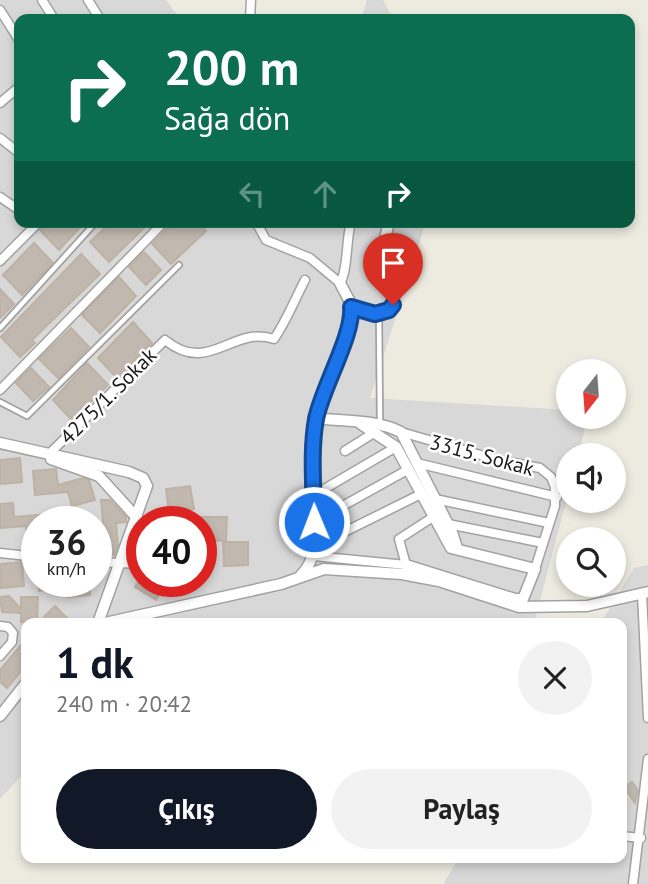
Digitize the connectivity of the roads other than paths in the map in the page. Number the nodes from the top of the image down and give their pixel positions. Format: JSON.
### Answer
{"nodes":[{"id":1,"x":0,"y":10,"type":"edge"},
{"id":2,"x":14,"y":32,"type":"edge"},
{"id":3,"x":14,"y":90,"type":"edge"},
{"id":4,"x":0,"y":103,"type":"edge"},
{"id":5,"x":32,"y":228,"type":"edge"},
{"id":6,"x":91,"y":228,"type":"edge"},
{"id":7,"x":158,"y":228,"type":"edge"},
{"id":8,"x":259,"y":228,"type":"edge"},
{"id":9,"x":349,"y":228,"type":"edge"},
{"id":10,"x":388,"y":228,"type":"edge"},
{"id":11,"x":0,"y":261,"type":"edge"},
{"id":12,"x":180,"y":265,"type":"dead end"},
{"id":13,"x":305,"y":280,"type":"dead end"},
{"id":14,"x":340,"y":283,"type":"junction"},
{"id":15,"x":351,"y":307,"type":"junction"},
{"id":16,"x":379,"y":314,"type":"junction"},
{"id":17,"x":0,"y":328,"type":"edge"},
{"id":18,"x":0,"y":390,"type":"edge"},
{"id":19,"x":0,"y":401,"type":"edge"},
{"id":20,"x":316,"y":418,"type":"junction"},
{"id":21,"x":377,"y":428,"type":"junction"},
{"id":22,"x":401,"y":432,"type":"junction"},
{"id":23,"x":2,"y":443,"type":"edge"},
{"id":24,"x":396,"y":447,"type":"junction"},
{"id":25,"x":345,"y":451,"type":"dead end"},
{"id":26,"x":50,"y":453,"type":"junction"},
{"id":27,"x":413,"y":466,"type":"junction"},
{"id":28,"x":421,"y":494,"type":"junction"},
{"id":29,"x":314,"y":495,"type":"junction"},
{"id":30,"x":556,"y":497,"type":"junction"},
{"id":31,"x":435,"y":499,"type":"junction"},
{"id":32,"x":126,"y":506,"type":"edge"},
{"id":33,"x":142,"y":506,"type":"edge"},
{"id":34,"x":433,"y":517,"type":"junction"},
{"id":35,"x":314,"y":522,"type":"junction"},
{"id":36,"x":550,"y":523,"type":"junction"},
{"id":37,"x":448,"y":524,"type":"junction"},
{"id":38,"x":543,"y":543,"type":"junction"},
{"id":39,"x":126,"y":548,"type":"edge"},
{"id":40,"x":457,"y":548,"type":"junction"},
{"id":41,"x":315,"y":551,"type":"junction"},
{"id":42,"x":0,"y":553,"type":"edge"},
{"id":43,"x":21,"y":555,"type":"edge"},
{"id":44,"x":112,"y":563,"type":"edge"},
{"id":45,"x":120,"y":564,"type":"junction"},
{"id":46,"x":126,"y":564,"type":"edge"},
{"id":47,"x":405,"y":565,"type":"junction"},
{"id":48,"x":535,"y":569,"type":"junction"},
{"id":49,"x":301,"y":575,"type":"junction"},
{"id":50,"x":645,"y":593,"type":"edge"},
{"id":51,"x":100,"y":618,"type":"edge"},
{"id":52,"x":128,"y":618,"type":"edge"},
{"id":53,"x":0,"y":626,"type":"edge"},
{"id":54,"x":646,"y":653,"type":"edge"},
{"id":55,"x":0,"y":656,"type":"edge"},
{"id":56,"x":21,"y":689,"type":"edge"},
{"id":57,"x":0,"y":716,"type":"edge"},
{"id":58,"x":648,"y":718,"type":"edge"},
{"id":59,"x":648,"y":759,"type":"edge"},
{"id":60,"x":627,"y":837,"type":"edge"},
{"id":61,"x":640,"y":838,"type":"junction"},
{"id":62,"x":633,"y":884,"type":"edge"}],
"edges":[{"from":1,"to":2,"type":"street"},
{"from":3,"to":4,"type":"street"},
{"from":5,"to":11,"type":"street"},
{"from":6,"to":17,"type":"lane"},
{"from":7,"to":18,"type":"street"},
{"from":8,"to":14,"type":"street"},
{"from":9,"to":14,"type":"street"},
{"from":10,"to":16,"type":"street"},
{"from":12,"to":19,"type":"lane"},
{"from":13,"to":26,"type":"street","name":"4275/1. Sokak"},
{"from":14,"to":15,"type":"street"},
{"from":15,"to":16,"type":"street"},
{"from":15,"to":20,"type":"street"},
{"from":16,"to":21,"type":"lane"},
{"from":20,"to":21,"type":"street"},
{"from":20,"to":29,"type":"street"},
{"from":21,"to":22,"type":"street"},
{"from":21,"to":24,"type":"street"},
{"from":21,"to":25,"type":"street"},
{"from":22,"to":27,"type":"street"},
{"from":22,"to":30,"type":"street","name":"3315. Sokak"},
{"from":23,"to":26,"type":"street"},
{"from":23,"to":32,"type":"street"},
{"from":24,"to":27,"type":"street"},
{"from":24,"to":29,"type":"street"},
{"from":26,"to":33,"type":"street"},
{"from":27,"to":28,"type":"street"},
{"from":27,"to":30,"type":"street"},
{"from":27,"to":31,"type":"street"},
{"from":27,"to":35,"type":"street"},
{"from":28,"to":34,"type":"street"},
{"from":28,"to":41,"type":"street"},
{"from":29,"to":35,"type":"street"},
{"from":30,"to":36,"type":"street","name":"3315. Sokak"},
{"from":31,"to":36,"type":"street"},
{"from":31,"to":37,"type":"street"},
{"from":34,"to":40,"type":"street"},
{"from":34,"to":47,"type":"street"},
{"from":35,"to":41,"type":"street"},
{"from":36,"to":38,"type":"street","name":"3315. Sokak"},
{"from":37,"to":38,"type":"street"},
{"from":37,"to":40,"type":"street"},
{"from":38,"to":48,"type":"street","name":"3315. Sokak"},
{"from":39,"to":45,"type":"street"},
{"from":40,"to":48,"type":"street"},
{"from":41,"to":47,"type":"street"},
{"from":41,"to":49,"type":"street"},
{"from":42,"to":43,"type":"street"},
{"from":44,"to":45,"type":"street"},
{"from":45,"to":46,"type":"street"},
{"from":45,"to":51,"type":"street"},
{"from":47,"to":48,"type":"street"},
{"from":49,"to":50,"type":"street"},
{"from":49,"to":52,"type":"street"},
{"from":50,"to":54,"type":"street"},
{"from":53,"to":55,"type":"street"},
{"from":54,"to":58,"type":"street"},
{"from":56,"to":57,"type":"street"},
{"from":59,"to":61,"type":"street"},
{"from":60,"to":61,"type":"street"},
{"from":61,"to":62,"type":"street"}]}
